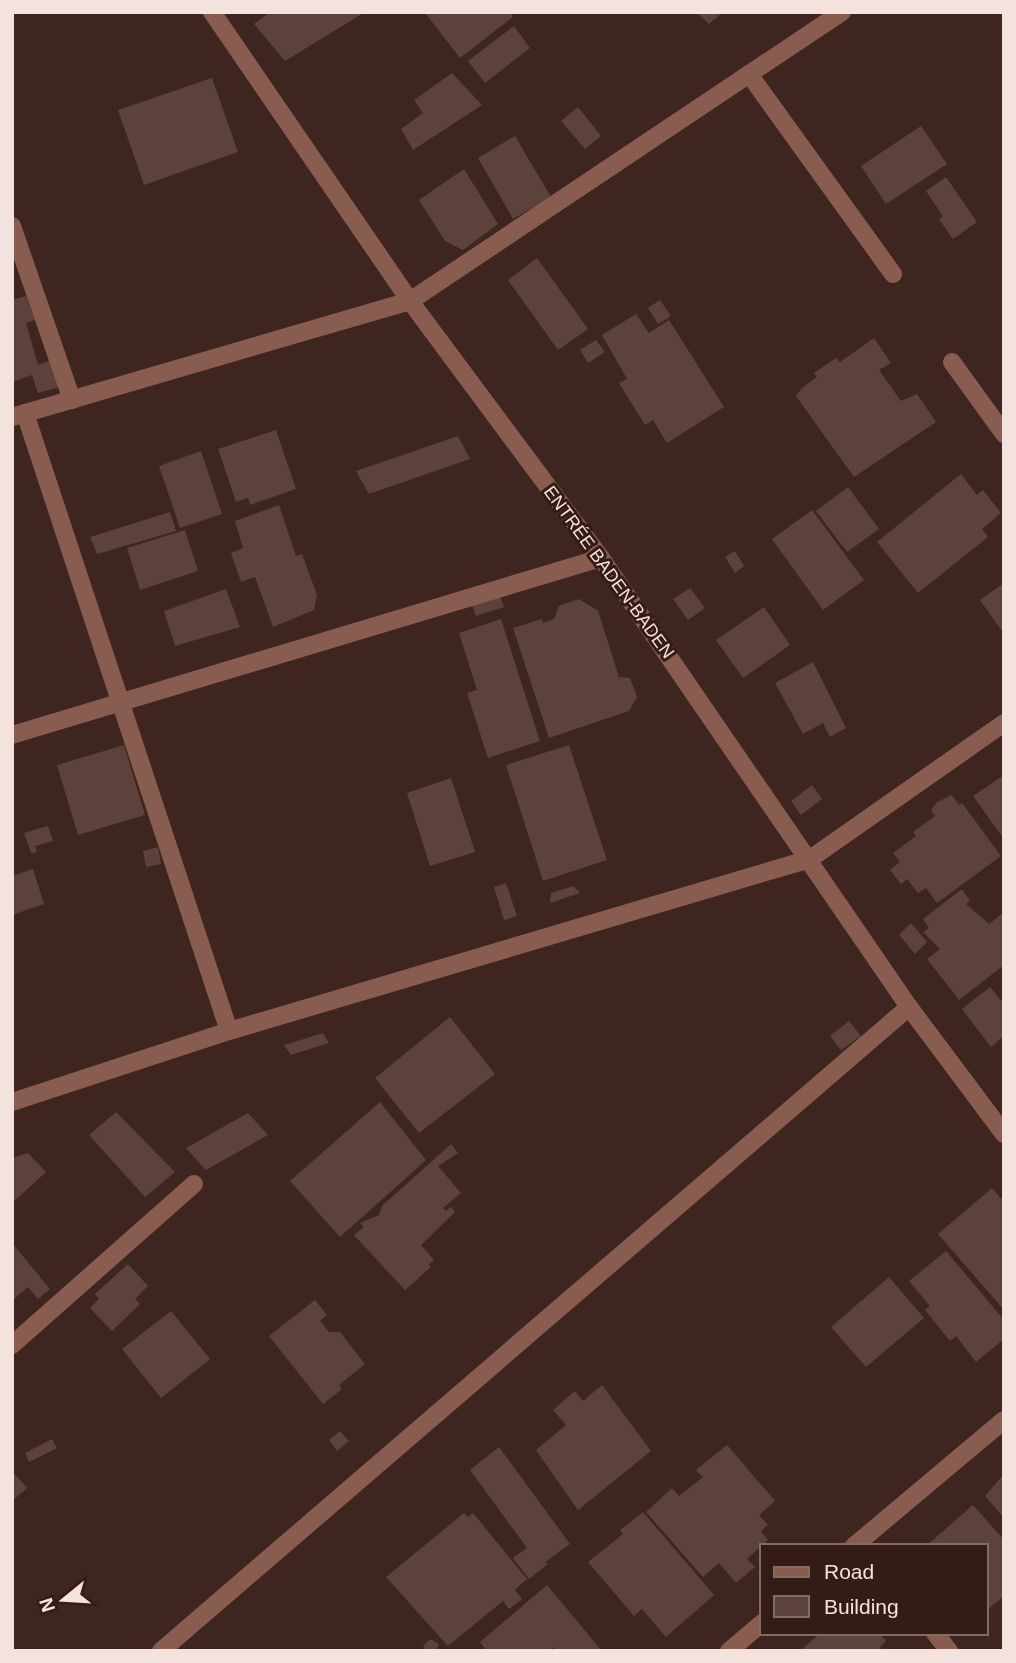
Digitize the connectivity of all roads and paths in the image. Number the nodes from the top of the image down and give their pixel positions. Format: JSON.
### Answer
{"nodes":[{"id":1,"x":212,"y":12,"type":"edge"},
{"id":2,"x":842,"y":12,"type":"edge"},
{"id":3,"x":749,"y":74,"type":"junction"},
{"id":4,"x":12,"y":226,"type":"edge"},
{"id":5,"x":893,"y":274,"type":"dead end"},
{"id":6,"x":410,"y":301,"type":"junction"},
{"id":7,"x":952,"y":362,"type":"dead end"},
{"id":8,"x":72,"y":400,"type":"junction"},
{"id":9,"x":19,"y":415,"type":"edge"},
{"id":10,"x":1004,"y":434,"type":"edge"},
{"id":11,"x":601,"y":558,"type":"junction"},
{"id":12,"x":119,"y":702,"type":"junction"},
{"id":13,"x":1004,"y":723,"type":"edge"},
{"id":14,"x":12,"y":735,"type":"edge"},
{"id":15,"x":810,"y":859,"type":"junction"},
{"id":16,"x":909,"y":1007,"type":"junction"},
{"id":17,"x":229,"y":1031,"type":"junction"},
{"id":18,"x":12,"y":1102,"type":"edge"},
{"id":19,"x":1004,"y":1133,"type":"edge"},
{"id":20,"x":194,"y":1184,"type":"dead end"},
{"id":21,"x":12,"y":1345,"type":"edge"},
{"id":22,"x":1004,"y":1420,"type":"edge"},
{"id":23,"x":860,"y":1544,"type":"edge"},
{"id":24,"x":760,"y":1625,"type":"edge"},
{"id":25,"x":937,"y":1635,"type":"edge"},
{"id":26,"x":161,"y":1651,"type":"edge"},
{"id":27,"x":729,"y":1651,"type":"edge"},
{"id":28,"x":949,"y":1651,"type":"edge"}],
"edges":[{"from":1,"to":6,"type":"street","name":"ENTRÉE BADEN-BADEN"},
{"from":2,"to":3,"type":"street"},
{"from":3,"to":5,"type":"street"},
{"from":3,"to":6,"type":"street"},
{"from":4,"to":8,"type":"street"},
{"from":6,"to":8,"type":"street"},
{"from":6,"to":11,"type":"street","name":"ENTRÉE BADEN-BADEN"},
{"from":7,"to":10,"type":"street"},
{"from":8,"to":9,"type":"street"},
{"from":9,"to":12,"type":"street"},
{"from":11,"to":12,"type":"street"},
{"from":11,"to":15,"type":"street","name":"ENTRÉE BADEN-BADEN"},
{"from":12,"to":14,"type":"street"},
{"from":12,"to":17,"type":"street"},
{"from":13,"to":15,"type":"street"},
{"from":15,"to":16,"type":"street","name":"ENTRÉE BADEN-BADEN"},
{"from":15,"to":17,"type":"street"},
{"from":16,"to":19,"type":"street","name":"ENTRÉE BADEN-BADEN"},
{"from":16,"to":26,"type":"street"},
{"from":17,"to":18,"type":"street"},
{"from":20,"to":21,"type":"street"},
{"from":22,"to":23,"type":"street"},
{"from":24,"to":27,"type":"street"},
{"from":25,"to":28,"type":"street"}]}
